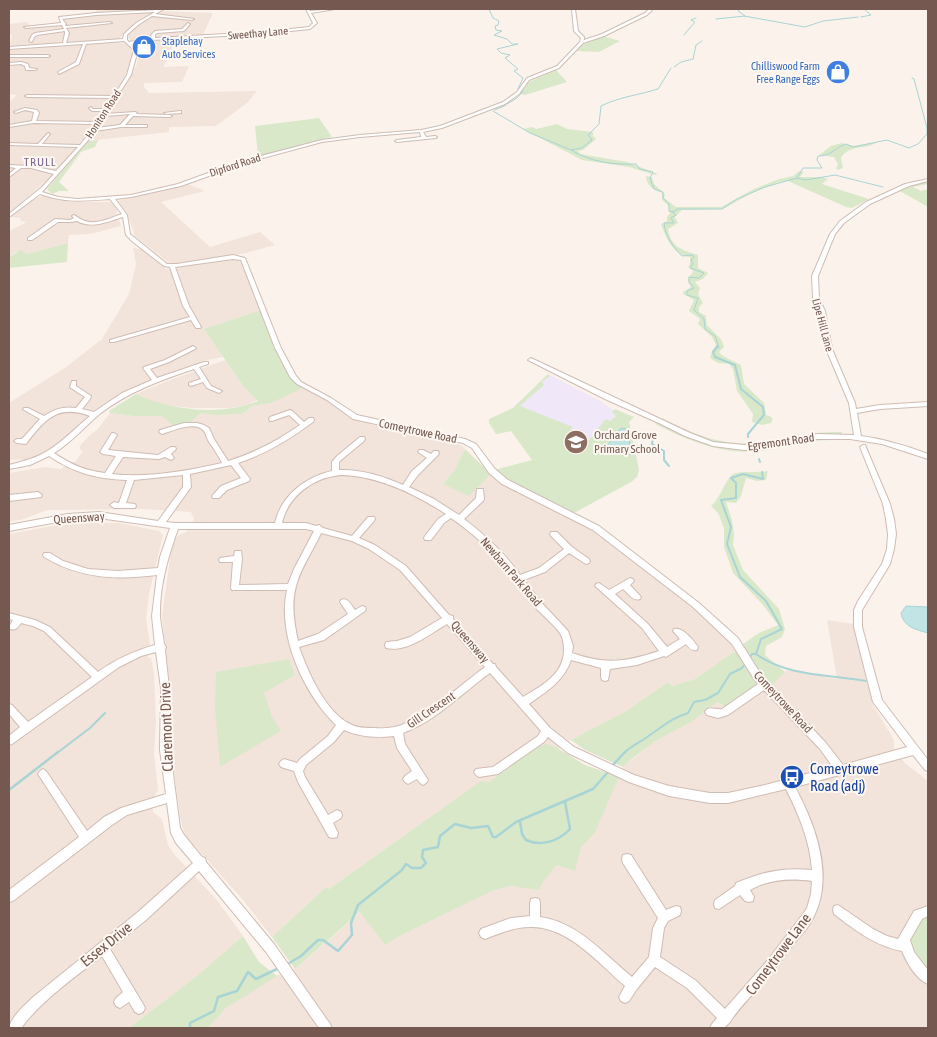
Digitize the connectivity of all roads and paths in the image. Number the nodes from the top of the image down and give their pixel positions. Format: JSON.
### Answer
{"nodes":[{"id":1,"x":333,"y":9,"type":"edge"},
{"id":2,"x":573,"y":9,"type":"edge"},
{"id":3,"x":651,"y":9,"type":"edge"},
{"id":4,"x":160,"y":10,"type":"edge"},
{"id":5,"x":308,"y":10,"type":"edge"},
{"id":6,"x":151,"y":15,"type":"junction"},
{"id":7,"x":192,"y":17,"type":"dead end"},
{"id":8,"x":110,"y":23,"type":"dead end"},
{"id":9,"x":187,"y":25,"type":"dead end"},
{"id":10,"x":26,"y":26,"type":"dead end"},
{"id":11,"x":64,"y":27,"type":"junction"},
{"id":12,"x":151,"y":31,"type":"dead end"},
{"id":13,"x":156,"y":32,"type":"junction"},
{"id":14,"x":581,"y":34,"type":"junction"},
{"id":15,"x":598,"y":37,"type":"junction"},
{"id":16,"x":30,"y":38,"type":"dead end"},
{"id":17,"x":154,"y":39,"type":"junction"},
{"id":18,"x":128,"y":42,"type":"junction"},
{"id":19,"x":582,"y":42,"type":"junction"},
{"id":20,"x":85,"y":44,"type":"junction"},
{"id":21,"x":64,"y":45,"type":"junction"},
{"id":22,"x":32,"y":47,"type":"junction"},
{"id":23,"x":9,"y":48,"type":"edge"},
{"id":24,"x":9,"y":56,"type":"edge"},
{"id":25,"x":26,"y":56,"type":"junction"},
{"id":26,"x":48,"y":56,"type":"dead end"},
{"id":27,"x":9,"y":64,"type":"edge"},
{"id":28,"x":35,"y":69,"type":"dead end"},
{"id":29,"x":63,"y":72,"type":"dead end"},
{"id":30,"x":27,"y":96,"type":"dead end"},
{"id":31,"x":113,"y":97,"type":"junction"},
{"id":32,"x":43,"y":108,"type":"dead end"},
{"id":33,"x":89,"y":108,"type":"dead end"},
{"id":34,"x":17,"y":110,"type":"dead end"},
{"id":35,"x":105,"y":110,"type":"junction"},
{"id":36,"x":36,"y":111,"type":"junction"},
{"id":37,"x":178,"y":113,"type":"dead end"},
{"id":38,"x":102,"y":115,"type":"junction"},
{"id":39,"x":170,"y":116,"type":"dead end"},
{"id":40,"x":34,"y":122,"type":"junction"},
{"id":41,"x":98,"y":123,"type":"junction"},
{"id":42,"x":9,"y":126,"type":"edge"},
{"id":43,"x":121,"y":126,"type":"junction"},
{"id":44,"x":146,"y":126,"type":"dead end"},
{"id":45,"x":93,"y":130,"type":"junction"},
{"id":46,"x":421,"y":131,"type":"junction"},
{"id":47,"x":48,"y":134,"type":"dead end"},
{"id":48,"x":435,"y":137,"type":"dead end"},
{"id":49,"x":424,"y":138,"type":"junction"},
{"id":50,"x":397,"y":142,"type":"dead end"},
{"id":51,"x":9,"y":144,"type":"edge"},
{"id":52,"x":39,"y":145,"type":"junction"},
{"id":53,"x":81,"y":146,"type":"junction"},
{"id":54,"x":9,"y":166,"type":"edge"},
{"id":55,"x":20,"y":166,"type":"junction"},
{"id":56,"x":57,"y":173,"type":"junction"},
{"id":57,"x":9,"y":176,"type":"edge"},
{"id":58,"x":928,"y":180,"type":"edge"},
{"id":59,"x":39,"y":192,"type":"junction"},
{"id":60,"x":112,"y":198,"type":"junction"},
{"id":61,"x":9,"y":208,"type":"edge"},
{"id":62,"x":17,"y":209,"type":"junction"},
{"id":63,"x":124,"y":215,"type":"junction"},
{"id":64,"x":9,"y":216,"type":"edge"},
{"id":65,"x":30,"y":239,"type":"dead end"},
{"id":66,"x":172,"y":266,"type":"junction"},
{"id":67,"x":193,"y":318,"type":"junction"},
{"id":68,"x":198,"y":327,"type":"dead end"},
{"id":69,"x":112,"y":341,"type":"dead end"},
{"id":70,"x":193,"y":348,"type":"dead end"},
{"id":71,"x":531,"y":360,"type":"dead end"},
{"id":72,"x":206,"y":363,"type":"dead end"},
{"id":73,"x":196,"y":367,"type":"junction"},
{"id":74,"x":155,"y":380,"type":"junction"},
{"id":75,"x":204,"y":380,"type":"junction"},
{"id":76,"x":190,"y":384,"type":"dead end"},
{"id":77,"x":71,"y":386,"type":"dead end"},
{"id":78,"x":219,"y":391,"type":"dead end"},
{"id":79,"x":928,"y":404,"type":"edge"},
{"id":80,"x":79,"y":408,"type":"junction"},
{"id":81,"x":26,"y":409,"type":"dead end"},
{"id":82,"x":853,"y":412,"type":"junction"},
{"id":83,"x":95,"y":415,"type":"junction"},
{"id":84,"x":43,"y":418,"type":"junction"},
{"id":85,"x":272,"y":419,"type":"dead end"},
{"id":86,"x":311,"y":420,"type":"dead end"},
{"id":87,"x":304,"y":425,"type":"junction"},
{"id":88,"x":162,"y":432,"type":"dead end"},
{"id":89,"x":114,"y":435,"type":"dead end"},
{"id":90,"x":858,"y":437,"type":"junction"},
{"id":91,"x":24,"y":442,"type":"dead end"},
{"id":92,"x":360,"y":443,"type":"dead end"},
{"id":93,"x":863,"y":447,"type":"dead end"},
{"id":94,"x":173,"y":449,"type":"dead end"},
{"id":95,"x":422,"y":452,"type":"dead end"},
{"id":96,"x":50,"y":454,"type":"junction"},
{"id":97,"x":121,"y":454,"type":"junction"},
{"id":98,"x":928,"y":457,"type":"edge"},
{"id":99,"x":229,"y":463,"type":"junction"},
{"id":100,"x":9,"y":467,"type":"edge"},
{"id":101,"x":186,"y":472,"type":"junction"},
{"id":102,"x":335,"y":472,"type":"junction"},
{"id":103,"x":108,"y":476,"type":"junction"},
{"id":104,"x":132,"y":477,"type":"junction"},
{"id":105,"x":405,"y":487,"type":"junction"},
{"id":106,"x":480,"y":491,"type":"dead end"},
{"id":107,"x":38,"y":495,"type":"dead end"},
{"id":108,"x":216,"y":496,"type":"dead end"},
{"id":109,"x":9,"y":498,"type":"edge"},
{"id":110,"x":114,"y":505,"type":"dead end"},
{"id":111,"x":122,"y":505,"type":"junction"},
{"id":112,"x":132,"y":506,"type":"dead end"},
{"id":113,"x":451,"y":514,"type":"junction"},
{"id":114,"x":371,"y":519,"type":"dead end"},
{"id":115,"x":459,"y":519,"type":"junction"},
{"id":116,"x":160,"y":524,"type":"junction"},
{"id":117,"x":278,"y":525,"type":"junction"},
{"id":118,"x":175,"y":526,"type":"junction"},
{"id":119,"x":9,"y":528,"type":"edge"},
{"id":120,"x":319,"y":528,"type":"junction"},
{"id":121,"x":554,"y":534,"type":"dead end"},
{"id":122,"x":442,"y":535,"type":"dead end"},
{"id":123,"x":354,"y":539,"type":"junction"},
{"id":124,"x":568,"y":549,"type":"junction"},
{"id":125,"x":49,"y":560,"type":"dead end"},
{"id":126,"x":223,"y":560,"type":"dead end"},
{"id":127,"x":586,"y":561,"type":"dead end"},
{"id":128,"x":162,"y":571,"type":"junction"},
{"id":129,"x":519,"y":579,"type":"junction"},
{"id":130,"x":599,"y":586,"type":"dead end"},
{"id":131,"x":291,"y":587,"type":"junction"},
{"id":132,"x":609,"y":594,"type":"junction"},
{"id":133,"x":637,"y":597,"type":"dead end"},
{"id":134,"x":344,"y":602,"type":"dead end"},
{"id":135,"x":362,"y":609,"type":"dead end"},
{"id":136,"x":353,"y":614,"type":"junction"},
{"id":137,"x":450,"y":618,"type":"junction"},
{"id":138,"x":13,"y":627,"type":"dead end"},
{"id":139,"x":677,"y":631,"type":"dead end"},
{"id":140,"x":686,"y":639,"type":"junction"},
{"id":141,"x":295,"y":645,"type":"junction"},
{"id":142,"x":389,"y":645,"type":"dead end"},
{"id":143,"x":694,"y":646,"type":"dead end"},
{"id":144,"x":162,"y":647,"type":"junction"},
{"id":145,"x":666,"y":653,"type":"junction"},
{"id":146,"x":569,"y":656,"type":"junction"},
{"id":147,"x":606,"y":666,"type":"junction"},
{"id":148,"x":492,"y":667,"type":"junction"},
{"id":149,"x":97,"y":676,"type":"junction"},
{"id":150,"x":605,"y":677,"type":"dead end"},
{"id":151,"x":765,"y":684,"type":"junction"},
{"id":152,"x":522,"y":703,"type":"junction"},
{"id":153,"x":9,"y":708,"type":"edge"},
{"id":154,"x":710,"y":712,"type":"dead end"},
{"id":155,"x":342,"y":725,"type":"junction"},
{"id":156,"x":27,"y":728,"type":"junction"},
{"id":157,"x":398,"y":731,"type":"junction"},
{"id":158,"x":547,"y":731,"type":"junction"},
{"id":159,"x":9,"y":741,"type":"edge"},
{"id":160,"x":914,"y":750,"type":"junction"},
{"id":161,"x":284,"y":764,"type":"dead end"},
{"id":162,"x":928,"y":767,"type":"edge"},
{"id":163,"x":299,"y":768,"type":"junction"},
{"id":164,"x":841,"y":770,"type":"junction"},
{"id":165,"x":479,"y":772,"type":"dead end"},
{"id":166,"x":43,"y":774,"type":"dead end"},
{"id":167,"x":408,"y":779,"type":"dead end"},
{"id":168,"x":788,"y":784,"type":"junction"},
{"id":169,"x":171,"y":797,"type":"junction"},
{"id":170,"x":337,"y":815,"type":"dead end"},
{"id":171,"x":326,"y":822,"type":"junction"},
{"id":172,"x":333,"y":832,"type":"dead end"},
{"id":173,"x":85,"y":837,"type":"junction"},
{"id":174,"x":627,"y":859,"type":"dead end"},
{"id":175,"x":201,"y":862,"type":"junction"},
{"id":176,"x":816,"y":876,"type":"junction"},
{"id":177,"x":740,"y":887,"type":"junction"},
{"id":178,"x":9,"y":897,"type":"edge"},
{"id":179,"x":749,"y":897,"type":"dead end"},
{"id":180,"x":535,"y":903,"type":"dead end"},
{"id":181,"x":719,"y":904,"type":"dead end"},
{"id":182,"x":838,"y":910,"type":"dead end"},
{"id":183,"x":676,"y":911,"type":"dead end"},
{"id":184,"x":928,"y":911,"type":"edge"},
{"id":185,"x":664,"y":916,"type":"junction"},
{"id":186,"x":535,"y":921,"type":"junction"},
{"id":187,"x":485,"y":933,"type":"dead end"},
{"id":188,"x":905,"y":946,"type":"junction"},
{"id":189,"x":103,"y":947,"type":"junction"},
{"id":190,"x":654,"y":960,"type":"junction"},
{"id":191,"x":928,"y":978,"type":"edge"},
{"id":192,"x":633,"y":985,"type":"junction"},
{"id":193,"x":130,"y":994,"type":"junction"},
{"id":194,"x":625,"y":997,"type":"dead end"},
{"id":195,"x":120,"y":1002,"type":"dead end"},
{"id":196,"x":139,"y":1008,"type":"dead end"},
{"id":197,"x":726,"y":1018,"type":"junction"},
{"id":198,"x":14,"y":1028,"type":"edge"},
{"id":199,"x":326,"y":1028,"type":"edge"},
{"id":200,"x":716,"y":1028,"type":"edge"}],
"edges":[{"from":1,"to":5,"type":"street","name":"Sweethay Lane"},
{"from":2,"to":14,"type":"street"},
{"from":3,"to":15,"type":"street"},
{"from":4,"to":6,"type":"street"},
{"from":4,"to":11,"type":"street"},
{"from":5,"to":17,"type":"street","name":"Sweethay Lane"},
{"from":6,"to":7,"type":"street"},
{"from":6,"to":18,"type":"street"},
{"from":8,"to":11,"type":"street"},
{"from":9,"to":13,"type":"street"},
{"from":10,"to":11,"type":"street"},
{"from":11,"to":16,"type":"street"},
{"from":11,"to":21,"type":"street"},
{"from":12,"to":13,"type":"street"},
{"from":13,"to":17,"type":"street"},
{"from":14,"to":15,"type":"street"},
{"from":14,"to":19,"type":"street"},
{"from":15,"to":19,"type":"street"},
{"from":17,"to":18,"type":"street","name":"Sweethay Lane"},
{"from":18,"to":20,"type":"street","name":"Sweethay Lane"},
{"from":18,"to":31,"type":"street","name":"Honiton Road"},
{"from":19,"to":46,"type":"street","name":"Dipford Road"},
{"from":20,"to":21,"type":"street","name":"Sweethay Lane"},
{"from":20,"to":29,"type":"street"},
{"from":21,"to":22,"type":"street","name":"Sweethay Lane"},
{"from":22,"to":23,"type":"street","name":"Sweethay Lane"},
{"from":22,"to":25,"type":"street"},
{"from":24,"to":25,"type":"street"},
{"from":25,"to":26,"type":"street"},
{"from":27,"to":28,"type":"street"},
{"from":30,"to":31,"type":"street"},
{"from":31,"to":35,"type":"street","name":"Honiton Road"},
{"from":32,"to":36,"type":"street"},
{"from":33,"to":35,"type":"street"},
{"from":34,"to":36,"type":"street"},
{"from":35,"to":38,"type":"street","name":"Honiton Road"},
{"from":36,"to":40,"type":"street"},
{"from":37,"to":38,"type":"street"},
{"from":38,"to":41,"type":"street","name":"Honiton Road"},
{"from":39,"to":43,"type":"street"},
{"from":40,"to":41,"type":"street"},
{"from":40,"to":42,"type":"street"},
{"from":41,"to":45,"type":"street","name":"Honiton Road"},
{"from":43,"to":44,"type":"street"},
{"from":43,"to":45,"type":"street"},
{"from":45,"to":53,"type":"street","name":"Honiton Road"},
{"from":46,"to":49,"type":"street"},
{"from":46,"to":60,"type":"street","name":"Dipford Road"},
{"from":47,"to":52,"type":"street"},
{"from":48,"to":49,"type":"street"},
{"from":49,"to":50,"type":"street"},
{"from":51,"to":52,"type":"street"},
{"from":52,"to":53,"type":"street"},
{"from":53,"to":56,"type":"street","name":"Honiton Road"},
{"from":54,"to":55,"type":"street"},
{"from":55,"to":56,"type":"street"},
{"from":55,"to":57,"type":"street"},
{"from":56,"to":59,"type":"street","name":"Honiton Road"},
{"from":58,"to":82,"type":"street","name":"Lipe Hill Lane"},
{"from":59,"to":60,"type":"street","name":"Dipford Road"},
{"from":59,"to":62,"type":"street","name":"Honiton Road"},
{"from":60,"to":63,"type":"street"},
{"from":61,"to":62,"type":"street"},
{"from":62,"to":64,"type":"street","name":"Honiton Road"},
{"from":63,"to":65,"type":"street"},
{"from":63,"to":66,"type":"street"},
{"from":66,"to":67,"type":"street"},
{"from":66,"to":151,"type":"street","name":"Comeytrowe Road"},
{"from":67,"to":68,"type":"street"},
{"from":67,"to":69,"type":"street"},
{"from":70,"to":74,"type":"street"},
{"from":71,"to":90,"type":"street","name":"Egremont Road"},
{"from":72,"to":73,"type":"street"},
{"from":73,"to":74,"type":"street"},
{"from":73,"to":75,"type":"street"},
{"from":74,"to":83,"type":"street"},
{"from":75,"to":76,"type":"street"},
{"from":75,"to":78,"type":"street"},
{"from":77,"to":80,"type":"street"},
{"from":79,"to":82,"type":"street"},
{"from":80,"to":83,"type":"street"},
{"from":80,"to":84,"type":"street"},
{"from":81,"to":84,"type":"street"},
{"from":82,"to":90,"type":"street","name":"Lipe Hill Lane"},
{"from":83,"to":96,"type":"street"},
{"from":84,"to":91,"type":"street"},
{"from":85,"to":87,"type":"street"},
{"from":86,"to":87,"type":"street"},
{"from":87,"to":99,"type":"street"},
{"from":88,"to":99,"type":"street"},
{"from":89,"to":97,"type":"street"},
{"from":90,"to":98,"type":"street","name":"Egremont Road"},
{"from":92,"to":102,"type":"street"},
{"from":93,"to":160,"type":"street"},
{"from":94,"to":97,"type":"street"},
{"from":95,"to":105,"type":"street"},
{"from":96,"to":100,"type":"street"},
{"from":96,"to":103,"type":"street"},
{"from":97,"to":103,"type":"street"},
{"from":99,"to":101,"type":"street"},
{"from":99,"to":108,"type":"street"},
{"from":101,"to":104,"type":"street"},
{"from":101,"to":116,"type":"street"},
{"from":102,"to":105,"type":"street","name":"Newbarn Park Road"},
{"from":102,"to":117,"type":"street","name":"Newbarn Park Road"},
{"from":103,"to":104,"type":"street"},
{"from":104,"to":111,"type":"street"},
{"from":105,"to":113,"type":"street","name":"Newbarn Park Road"},
{"from":106,"to":115,"type":"street"},
{"from":107,"to":109,"type":"street"},
{"from":110,"to":111,"type":"street"},
{"from":111,"to":112,"type":"street"},
{"from":113,"to":115,"type":"street","name":"Newbarn Park Road"},
{"from":113,"to":122,"type":"street"},
{"from":114,"to":123,"type":"street"},
{"from":115,"to":129,"type":"street","name":"Newbarn Park Road"},
{"from":116,"to":118,"type":"street","name":"Queensway"},
{"from":116,"to":119,"type":"street","name":"Queensway"},
{"from":117,"to":118,"type":"street","name":"Queensway"},
{"from":117,"to":120,"type":"street","name":"Queensway"},
{"from":118,"to":128,"type":"street","name":"Claremont Drive"},
{"from":120,"to":123,"type":"street","name":"Queensway"},
{"from":120,"to":131,"type":"street"},
{"from":121,"to":124,"type":"street"},
{"from":123,"to":137,"type":"street","name":"Queensway"},
{"from":124,"to":127,"type":"street"},
{"from":124,"to":129,"type":"street"},
{"from":125,"to":128,"type":"street"},
{"from":126,"to":131,"type":"street"},
{"from":128,"to":144,"type":"street","name":"Claremont Drive"},
{"from":129,"to":146,"type":"street","name":"Newbarn Park Road"},
{"from":130,"to":132,"type":"street"},
{"from":131,"to":141,"type":"street"},
{"from":132,"to":133,"type":"street"},
{"from":132,"to":145,"type":"street"},
{"from":134,"to":136,"type":"street"},
{"from":135,"to":136,"type":"street"},
{"from":136,"to":141,"type":"street"},
{"from":137,"to":142,"type":"street"},
{"from":137,"to":148,"type":"street","name":"Queensway"},
{"from":138,"to":149,"type":"street"},
{"from":139,"to":140,"type":"street"},
{"from":140,"to":143,"type":"street"},
{"from":140,"to":145,"type":"street"},
{"from":141,"to":155,"type":"street"},
{"from":144,"to":149,"type":"street"},
{"from":144,"to":169,"type":"street","name":"Claremont Drive"},
{"from":145,"to":147,"type":"street"},
{"from":146,"to":147,"type":"street"},
{"from":146,"to":152,"type":"street"},
{"from":147,"to":150,"type":"street"},
{"from":148,"to":152,"type":"street","name":"Queensway"},
{"from":148,"to":157,"type":"street","name":"Gill Crescent"},
{"from":149,"to":156,"type":"street"},
{"from":151,"to":154,"type":"street"},
{"from":151,"to":164,"type":"street","name":"Comeytrowe Road"},
{"from":152,"to":158,"type":"street","name":"Queensway"},
{"from":153,"to":156,"type":"street"},
{"from":155,"to":157,"type":"street","name":"Gill Crescent"},
{"from":155,"to":163,"type":"street"},
{"from":156,"to":159,"type":"street"},
{"from":157,"to":167,"type":"street"},
{"from":158,"to":165,"type":"street"},
{"from":158,"to":168,"type":"street","name":"Queensway"},
{"from":160,"to":162,"type":"street"},
{"from":160,"to":164,"type":"street","name":"Queensway"},
{"from":161,"to":163,"type":"street"},
{"from":163,"to":171,"type":"street"},
{"from":164,"to":168,"type":"street","name":"Queensway"},
{"from":166,"to":173,"type":"street"},
{"from":168,"to":176,"type":"street","name":"Comeytrowe Lane"},
{"from":169,"to":173,"type":"street"},
{"from":169,"to":175,"type":"street","name":"Claremont Drive"},
{"from":170,"to":171,"type":"street"},
{"from":171,"to":172,"type":"street"},
{"from":173,"to":178,"type":"street"},
{"from":174,"to":185,"type":"street"},
{"from":175,"to":189,"type":"street","name":"Essex Drive"},
{"from":175,"to":199,"type":"street","name":"Claremont Drive"},
{"from":176,"to":177,"type":"street"},
{"from":176,"to":197,"type":"street","name":"Comeytrowe Lane"},
{"from":177,"to":179,"type":"street"},
{"from":177,"to":181,"type":"street"},
{"from":180,"to":186,"type":"street"},
{"from":182,"to":188,"type":"street"},
{"from":183,"to":185,"type":"street"},
{"from":184,"to":188,"type":"street"},
{"from":185,"to":190,"type":"street"},
{"from":186,"to":187,"type":"street"},
{"from":186,"to":192,"type":"street"},
{"from":188,"to":191,"type":"street"},
{"from":189,"to":193,"type":"street"},
{"from":189,"to":198,"type":"street","name":"Essex Drive"},
{"from":190,"to":192,"type":"street"},
{"from":190,"to":197,"type":"street"},
{"from":192,"to":194,"type":"street"},
{"from":193,"to":195,"type":"street"},
{"from":193,"to":196,"type":"street"},
{"from":197,"to":200,"type":"street","name":"Comeytrowe Lane"}]}
